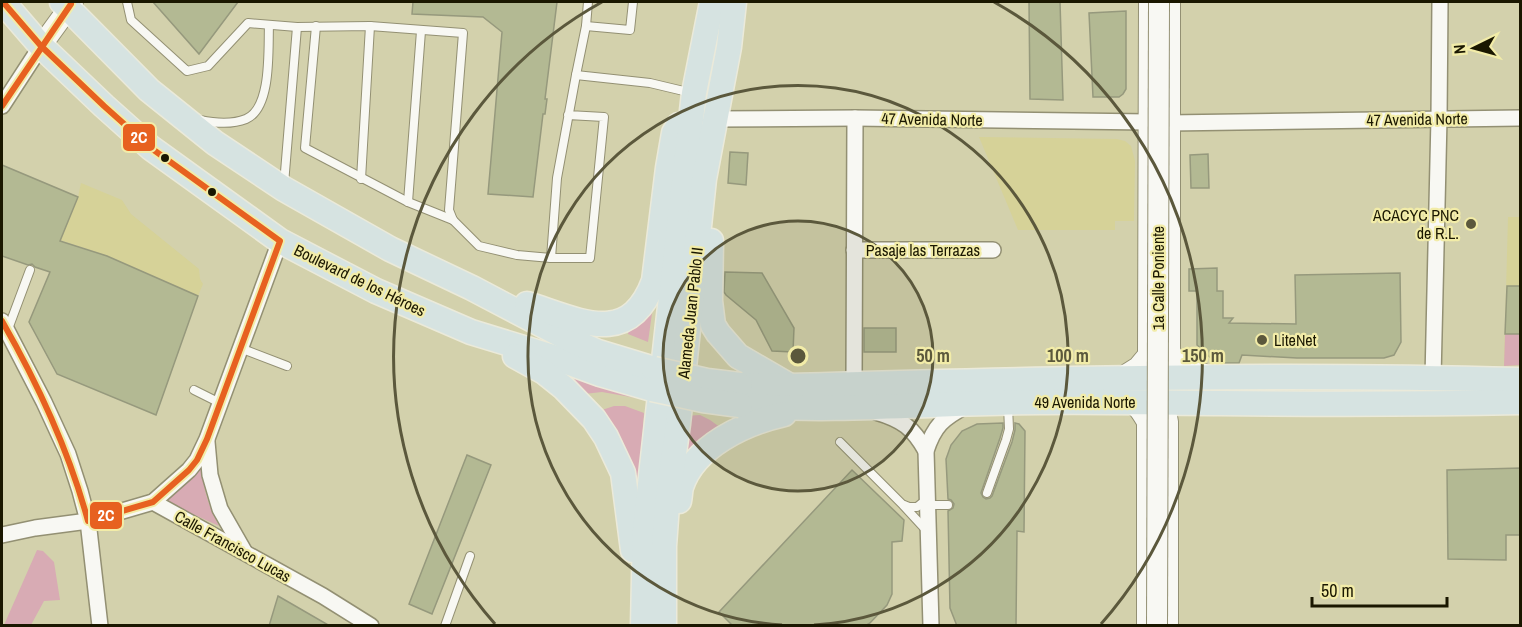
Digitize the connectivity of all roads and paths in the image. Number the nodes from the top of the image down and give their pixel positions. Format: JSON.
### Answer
{"nodes":[{"id":1,"x":3,"y":2,"type":"edge"},
{"id":2,"x":127,"y":2,"type":"edge"},
{"id":3,"x":588,"y":2,"type":"edge"},
{"id":4,"x":633,"y":2,"type":"edge"},
{"id":5,"x":712,"y":2,"type":"edge"},
{"id":6,"x":734,"y":2,"type":"edge"},
{"id":7,"x":1149,"y":2,"type":"edge"},
{"id":8,"x":1159,"y":2,"type":"edge"},
{"id":9,"x":1170,"y":2,"type":"edge"},
{"id":10,"x":1440,"y":2,"type":"edge"},
{"id":11,"x":68,"y":4,"type":"edge"},
{"id":12,"x":269,"y":25,"type":"junction"},
{"id":13,"x":316,"y":26,"type":"junction"},
{"id":14,"x":370,"y":26,"type":"junction"},
{"id":15,"x":586,"y":26,"type":"junction"},
{"id":16,"x":297,"y":27,"type":"junction"},
{"id":17,"x":421,"y":31,"type":"junction"},
{"id":18,"x":41,"y":46,"type":"junction"},
{"id":19,"x":576,"y":75,"type":"junction"},
{"id":20,"x":694,"y":93,"type":"junction"},
{"id":21,"x":2,"y":106,"type":"edge"},
{"id":22,"x":568,"y":115,"type":"junction"},
{"id":23,"x":183,"y":117,"type":"junction"},
{"id":24,"x":855,"y":118,"type":"junction"},
{"id":25,"x":1439,"y":118,"type":"junction"},
{"id":26,"x":1521,"y":118,"type":"edge"},
{"id":27,"x":715,"y":119,"type":"junction"},
{"id":28,"x":1148,"y":122,"type":"junction"},
{"id":29,"x":1169,"y":123,"type":"junction"},
{"id":30,"x":710,"y":147,"type":"junction"},
{"id":31,"x":361,"y":179,"type":"junction"},
{"id":32,"x":284,"y":189,"type":"junction"},
{"id":33,"x":408,"y":202,"type":"junction"},
{"id":34,"x":1169,"y":210,"type":"junction"},
{"id":35,"x":1148,"y":211,"type":"junction"},
{"id":36,"x":453,"y":220,"type":"junction"},
{"id":37,"x":280,"y":240,"type":"junction"},
{"id":38,"x":854,"y":250,"type":"junction"},
{"id":39,"x":993,"y":250,"type":"dead end"},
{"id":40,"x":551,"y":258,"type":"junction"},
{"id":41,"x":30,"y":270,"type":"dead end"},
{"id":42,"x":472,"y":288,"type":"junction"},
{"id":43,"x":5,"y":326,"type":"edge"},
{"id":44,"x":471,"y":332,"type":"junction"},
{"id":45,"x":240,"y":348,"type":"junction"},
{"id":46,"x":1170,"y":351,"type":"junction"},
{"id":47,"x":1148,"y":355,"type":"junction"},
{"id":48,"x":287,"y":366,"type":"dead end"},
{"id":49,"x":1221,"y":378,"type":"junction"},
{"id":50,"x":1433,"y":378,"type":"junction"},
{"id":51,"x":653,"y":379,"type":"junction"},
{"id":52,"x":1521,"y":380,"type":"edge"},
{"id":53,"x":790,"y":386,"type":"junction"},
{"id":54,"x":194,"y":390,"type":"dead end"},
{"id":55,"x":1119,"y":390,"type":"junction"},
{"id":56,"x":741,"y":395,"type":"junction"},
{"id":57,"x":850,"y":396,"type":"junction"},
{"id":58,"x":1521,"y":402,"type":"edge"},
{"id":59,"x":220,"y":403,"type":"junction"},
{"id":60,"x":971,"y":403,"type":"junction"},
{"id":61,"x":1220,"y":404,"type":"junction"},
{"id":62,"x":812,"y":408,"type":"junction"},
{"id":63,"x":1008,"y":412,"type":"junction"},
{"id":64,"x":1147,"y":422,"type":"junction"},
{"id":65,"x":1168,"y":422,"type":"junction"},
{"id":66,"x":207,"y":439,"type":"junction"},
{"id":67,"x":840,"y":442,"type":"dead end"},
{"id":68,"x":926,"y":451,"type":"junction"},
{"id":69,"x":987,"y":493,"type":"dead end"},
{"id":70,"x":928,"y":501,"type":"junction"},
{"id":71,"x":153,"y":502,"type":"junction"},
{"id":72,"x":903,"y":505,"type":"junction"},
{"id":73,"x":948,"y":505,"type":"dead end"},
{"id":74,"x":88,"y":521,"type":"junction"},
{"id":75,"x":929,"y":533,"type":"junction"},
{"id":76,"x":2,"y":535,"type":"edge"},
{"id":77,"x":245,"y":552,"type":"junction"},
{"id":78,"x":470,"y":556,"type":"dead end"},
{"id":79,"x":664,"y":625,"type":"edge"},
{"id":80,"x":100,"y":626,"type":"edge"},
{"id":81,"x":371,"y":626,"type":"edge"},
{"id":82,"x":445,"y":626,"type":"edge"},
{"id":83,"x":642,"y":626,"type":"edge"},
{"id":84,"x":931,"y":626,"type":"edge"},
{"id":85,"x":1147,"y":626,"type":"edge"},
{"id":86,"x":1157,"y":626,"type":"edge"},
{"id":87,"x":1168,"y":626,"type":"edge"}],
"edges":[{"from":1,"to":18,"type":"main road","name":"Boulevard de los Héroes"},
{"from":2,"to":12,"type":"lane"},
{"from":3,"to":15,"type":"lane"},
{"from":4,"to":15,"type":"lane"},
{"from":5,"to":20,"type":"main road","name":"Alameda Juan Pablo II"},
{"from":6,"to":27,"type":"main road","name":"Alameda Juan Pablo II"},
{"from":7,"to":28,"type":"street","name":"1a Calle Poniente"},
{"from":8,"to":86,"type":"street","name":"1a Calle Poniente","bridge":true},
{"from":9,"to":29,"type":"street","name":"1a Calle Poniente"},
{"from":10,"to":25,"type":"street"},
{"from":11,"to":18,"type":"street"},
{"from":11,"to":23,"type":"main road"},
{"from":12,"to":16,"type":"lane"},
{"from":12,"to":23,"type":"lane"},
{"from":13,"to":14,"type":"lane"},
{"from":13,"to":16,"type":"lane"},
{"from":13,"to":31,"type":"lane"},
{"from":14,"to":17,"type":"lane"},
{"from":14,"to":31,"type":"lane"},
{"from":15,"to":19,"type":"lane"},
{"from":16,"to":32,"type":"lane"},
{"from":17,"to":33,"type":"lane"},
{"from":17,"to":36,"type":"lane"},
{"from":18,"to":21,"type":"street"},
{"from":18,"to":37,"type":"main road","name":"Boulevard de los Héroes"},
{"from":19,"to":20,"type":"lane"},
{"from":19,"to":22,"type":"lane"},
{"from":20,"to":42,"type":"main road"},
{"from":20,"to":83,"type":"main road","name":"Alameda Juan Pablo II"},
{"from":22,"to":40,"type":"lane"},
{"from":22,"to":40,"type":"lane"},
{"from":23,"to":32,"type":"main road"},
{"from":24,"to":27,"type":"street","name":"47 Avenida Norte"},
{"from":24,"to":28,"type":"street","name":"47 Avenida Norte"},
{"from":24,"to":38,"type":"street","name":"Pasaje las Terrazas"},
{"from":25,"to":26,"type":"street","name":"47 Avenida Norte"},
{"from":25,"to":29,"type":"street","name":"47 Avenida Norte"},
{"from":25,"to":50,"type":"street"},
{"from":27,"to":30,"type":"main road","name":"Alameda Juan Pablo II"},
{"from":28,"to":35,"type":"street","name":"1a Calle Poniente"},
{"from":29,"to":34,"type":"street","name":"1a Calle Poniente"},
{"from":30,"to":53,"type":"main road"},
{"from":30,"to":79,"type":"main road","name":"Alameda Juan Pablo II"},
{"from":31,"to":33,"type":"lane"},
{"from":32,"to":42,"type":"main road"},
{"from":33,"to":36,"type":"lane"},
{"from":34,"to":35,"type":"street"},
{"from":34,"to":46,"type":"street","name":"1a Calle Poniente"},
{"from":35,"to":47,"type":"street","name":"1a Calle Poniente"},
{"from":36,"to":40,"type":"lane"},
{"from":37,"to":44,"type":"main road","name":"Boulevard de los Héroes"},
{"from":37,"to":45,"type":"street"},
{"from":38,"to":39,"type":"street","name":"Pasaje las Terrazas"},
{"from":38,"to":57,"type":"street","name":"Pasaje las Terrazas"},
{"from":41,"to":43,"type":"lane"},
{"from":42,"to":51,"type":"main road"},
{"from":43,"to":74,"type":"street"},
{"from":44,"to":51,"type":"main road","name":"Boulevard de los Héroes"},
{"from":44,"to":83,"type":"main road"},
{"from":45,"to":48,"type":"lane"},
{"from":45,"to":59,"type":"street"},
{"from":46,"to":47,"type":"street"},
{"from":46,"to":49,"type":"street","name":"1a Calle Poniente"},
{"from":47,"to":55,"type":"street","name":"1a Calle Poniente"},
{"from":49,"to":50,"type":"main road","name":"49 Avenida Norte"},
{"from":49,"to":55,"type":"main road","name":"49 Avenida Norte"},
{"from":50,"to":52,"type":"main road","name":"49 Avenida Norte"},
{"from":51,"to":56,"type":"main road","name":"49 Avenida Norte","bridge":true},
{"from":53,"to":56,"type":"main road","name":"49 Avenida Norte"},
{"from":53,"to":57,"type":"main road","name":"49 Avenida Norte"},
{"from":54,"to":59,"type":"lane"},
{"from":55,"to":57,"type":"main road","name":"49 Avenida Norte"},
{"from":55,"to":61,"type":"main road","name":"49 Avenida Norte"},
{"from":55,"to":63,"type":"main road","name":"49 Avenida Norte"},
{"from":55,"to":64,"type":"street"},
{"from":56,"to":62,"type":"main road","name":"49 Avenida Norte"},
{"from":57,"to":60,"type":"main road","name":"49 Avenida Norte"},
{"from":57,"to":62,"type":"main road","name":"49 Avenida Norte"},
{"from":57,"to":68,"type":"street"},
{"from":58,"to":61,"type":"main road","name":"49 Avenida Norte"},
{"from":59,"to":66,"type":"street"},
{"from":60,"to":63,"type":"main road","name":"49 Avenida Norte"},
{"from":60,"to":68,"type":"street"},
{"from":61,"to":65,"type":"street"},
{"from":62,"to":79,"type":"main road"},
{"from":63,"to":69,"type":"lane"},
{"from":64,"to":65,"type":"street"},
{"from":64,"to":85,"type":"street"},
{"from":65,"to":87,"type":"street"},
{"from":66,"to":71,"type":"street"},
{"from":66,"to":77,"type":"street"},
{"from":67,"to":72,"type":"lane"},
{"from":68,"to":70,"type":"street"},
{"from":70,"to":72,"type":"lane"},
{"from":70,"to":73,"type":"lane"},
{"from":70,"to":75,"type":"street"},
{"from":71,"to":74,"type":"street"},
{"from":71,"to":77,"type":"street","name":"Calle Francisco Lucas"},
{"from":72,"to":75,"type":"lane"},
{"from":74,"to":76,"type":"street"},
{"from":74,"to":80,"type":"street"},
{"from":75,"to":84,"type":"street"},
{"from":77,"to":81,"type":"street","name":"Calle Francisco Lucas"},
{"from":78,"to":82,"type":"lane"}]}
